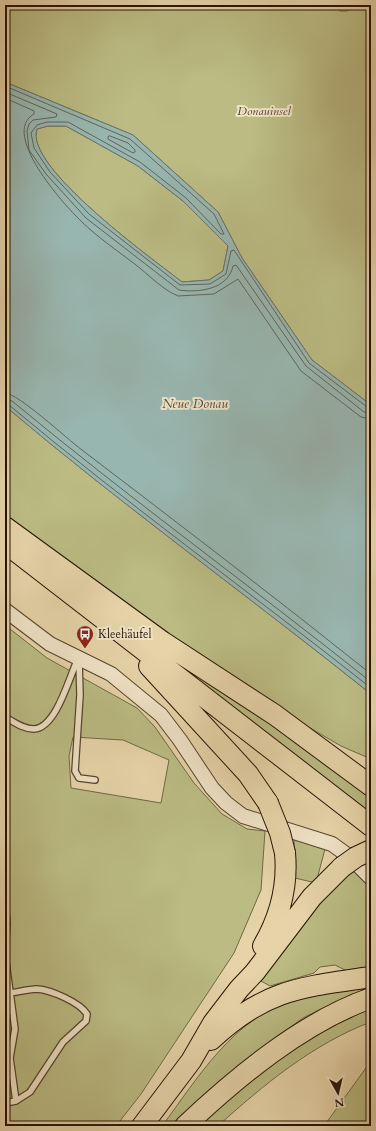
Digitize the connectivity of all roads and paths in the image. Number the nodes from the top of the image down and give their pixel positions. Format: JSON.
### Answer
{"nodes":[{"id":1,"x":5,"y":527,"type":"edge"},
{"id":2,"x":5,"y":543,"type":"edge"},
{"id":3,"x":91,"y":609,"type":"junction"},
{"id":4,"x":5,"y":610,"type":"edge"},
{"id":5,"x":79,"y":658,"type":"junction"},
{"id":6,"x":274,"y":715,"type":"junction"},
{"id":7,"x":5,"y":718,"type":"edge"},
{"id":8,"x":371,"y":768,"type":"edge"},
{"id":9,"x":95,"y":780,"type":"dead end"},
{"id":10,"x":371,"y":786,"type":"edge"},
{"id":11,"x":371,"y":826,"type":"edge"},
{"id":12,"x":5,"y":847,"type":"edge"},
{"id":13,"x":371,"y":850,"type":"edge"},
{"id":14,"x":5,"y":868,"type":"edge"},
{"id":15,"x":371,"y":878,"type":"edge"},
{"id":16,"x":5,"y":904,"type":"edge"},
{"id":17,"x":371,"y":977,"type":"edge"},
{"id":18,"x":238,"y":989,"type":"junction"},
{"id":19,"x":8,"y":994,"type":"edge"},
{"id":20,"x":371,"y":998,"type":"edge"},
{"id":21,"x":191,"y":1061,"type":"junction"},
{"id":22,"x":16,"y":1101,"type":"junction"},
{"id":23,"x":5,"y":1103,"type":"edge"},
{"id":24,"x":142,"y":1126,"type":"edge"},
{"id":25,"x":185,"y":1126,"type":"edge"}],
"edges":[{"from":1,"to":6,"type":"highway"},
{"from":2,"to":3,"type":"highway"},
{"from":3,"to":11,"type":"highway"},
{"from":3,"to":18,"type":"highway","bridge":true},
{"from":4,"to":5,"type":"street"},
{"from":5,"to":7,"type":"lane"},
{"from":5,"to":9,"type":"lane"},
{"from":5,"to":15,"type":"street"},
{"from":6,"to":8,"type":"highway"},
{"from":6,"to":10,"type":"highway"},
{"from":12,"to":14,"type":"lane"},
{"from":13,"to":18,"type":"highway","bridge":true},
{"from":16,"to":19,"type":"lane"},
{"from":17,"to":21,"type":"highway"},
{"from":18,"to":21,"type":"highway"},
{"from":19,"to":22,"type":"lane"},
{"from":19,"to":22,"type":"lane"},
{"from":20,"to":25,"type":"highway"},
{"from":21,"to":24,"type":"highway"},
{"from":22,"to":23,"type":"lane"}]}
